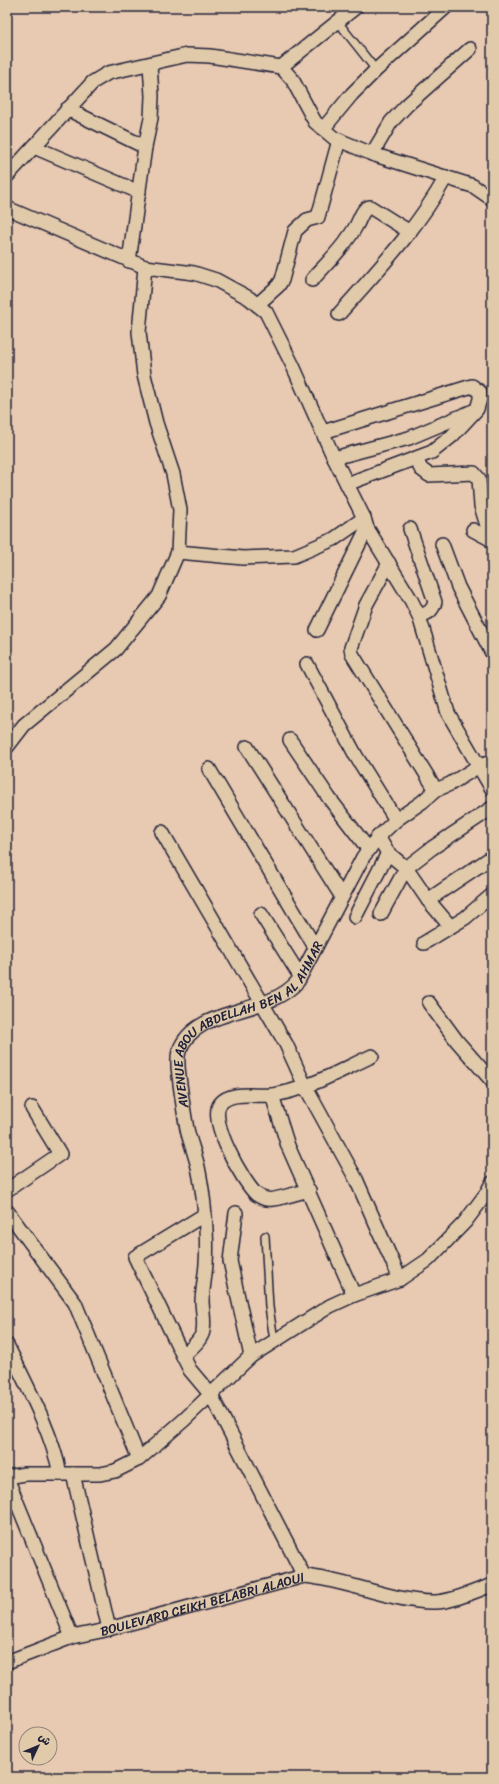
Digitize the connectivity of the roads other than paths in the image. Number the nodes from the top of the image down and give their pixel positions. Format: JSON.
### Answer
{"nodes":[{"id":1,"x":356,"y":7,"type":"edge"},
{"id":2,"x":446,"y":7,"type":"edge"},
{"id":3,"x":338,"y":22,"type":"junction"},
{"id":4,"x":470,"y":49,"type":"dead end"},
{"id":5,"x":150,"y":64,"type":"junction"},
{"id":6,"x":281,"y":67,"type":"junction"},
{"id":7,"x":376,"y":70,"type":"junction"},
{"id":8,"x":67,"y":109,"type":"junction"},
{"id":9,"x":323,"y":129,"type":"junction"},
{"id":10,"x":339,"y":140,"type":"junction"},
{"id":11,"x":34,"y":147,"type":"junction"},
{"id":12,"x":145,"y":147,"type":"junction"},
{"id":13,"x":372,"y":154,"type":"junction"},
{"id":14,"x":7,"y":176,"type":"edge"},
{"id":15,"x":446,"y":177,"type":"junction"},
{"id":16,"x":487,"y":188,"type":"edge"},
{"id":17,"x":139,"y":192,"type":"junction"},
{"id":18,"x":492,"y":199,"type":"edge"},
{"id":19,"x":7,"y":208,"type":"edge"},
{"id":20,"x":410,"y":232,"type":"junction"},
{"id":21,"x":129,"y":261,"type":"junction"},
{"id":22,"x":145,"y":267,"type":"junction"},
{"id":23,"x":312,"y":280,"type":"dead end"},
{"id":24,"x":257,"y":305,"type":"junction"},
{"id":25,"x":339,"y":314,"type":"dead end"},
{"id":26,"x":477,"y":409,"type":"junction"},
{"id":27,"x":323,"y":432,"type":"junction"},
{"id":28,"x":334,"y":458,"type":"junction"},
{"id":29,"x":416,"y":460,"type":"junction"},
{"id":30,"x":347,"y":484,"type":"junction"},
{"id":31,"x":366,"y":523,"type":"junction"},
{"id":32,"x":410,"y":529,"type":"dead end"},
{"id":33,"x":473,"y":530,"type":"dead end"},
{"id":34,"x":492,"y":540,"type":"edge"},
{"id":35,"x":442,"y":544,"type":"dead end"},
{"id":36,"x":178,"y":552,"type":"junction"},
{"id":37,"x":389,"y":564,"type":"junction"},
{"id":38,"x":419,"y":616,"type":"junction"},
{"id":39,"x":317,"y":630,"type":"dead end"},
{"id":40,"x":492,"y":653,"type":"edge"},
{"id":41,"x":308,"y":664,"type":"dead end"},
{"id":42,"x":290,"y":740,"type":"dead end"},
{"id":43,"x":7,"y":747,"type":"edge"},
{"id":44,"x":247,"y":747,"type":"dead end"},
{"id":45,"x":492,"y":762,"type":"edge"},
{"id":46,"x":479,"y":766,"type":"junction"},
{"id":47,"x":209,"y":769,"type":"dead end"},
{"id":48,"x":492,"y":789,"type":"edge"},
{"id":49,"x":436,"y":790,"type":"junction"},
{"id":50,"x":492,"y":808,"type":"edge"},
{"id":51,"x":396,"y":820,"type":"junction"},
{"id":52,"x":162,"y":832,"type":"dead end"},
{"id":53,"x":378,"y":837,"type":"junction"},
{"id":54,"x":368,"y":850,"type":"junction"},
{"id":55,"x":388,"y":853,"type":"junction"},
{"id":56,"x":492,"y":857,"type":"edge"},
{"id":57,"x":406,"y":868,"type":"junction"},
{"id":58,"x":492,"y":895,"type":"edge"},
{"id":59,"x":342,"y":897,"type":"junction"},
{"id":60,"x":428,"y":900,"type":"junction"},
{"id":61,"x":261,"y":914,"type":"dead end"},
{"id":62,"x":381,"y":914,"type":"dead end"},
{"id":63,"x":355,"y":918,"type":"dead end"},
{"id":64,"x":450,"y":926,"type":"junction"},
{"id":65,"x":424,"y":943,"type":"dead end"},
{"id":66,"x":315,"y":947,"type":"junction"},
{"id":67,"x":300,"y":976,"type":"junction"},
{"id":68,"x":429,"y":1003,"type":"dead end"},
{"id":69,"x":264,"y":1004,"type":"junction"},
{"id":70,"x":372,"y":1056,"type":"dead end"},
{"id":71,"x":492,"y":1081,"type":"edge"},
{"id":72,"x":305,"y":1086,"type":"junction"},
{"id":73,"x":272,"y":1095,"type":"junction"},
{"id":74,"x":32,"y":1108,"type":"dead end"},
{"id":75,"x":492,"y":1183,"type":"edge"},
{"id":76,"x":7,"y":1190,"type":"edge"},
{"id":77,"x":309,"y":1190,"type":"junction"},
{"id":78,"x":488,"y":1200,"type":"edge"},
{"id":79,"x":7,"y":1211,"type":"edge"},
{"id":80,"x":236,"y":1213,"type":"dead end"},
{"id":81,"x":204,"y":1215,"type":"junction"},
{"id":82,"x":265,"y":1236,"type":"dead end"},
{"id":83,"x":400,"y":1279,"type":"junction"},
{"id":84,"x":354,"y":1295,"type":"junction"},
{"id":85,"x":274,"y":1340,"type":"junction"},
{"id":86,"x":7,"y":1345,"type":"edge"},
{"id":87,"x":183,"y":1356,"type":"junction"},
{"id":88,"x":251,"y":1356,"type":"junction"},
{"id":89,"x":211,"y":1395,"type":"junction"},
{"id":90,"x":139,"y":1459,"type":"junction"},
{"id":91,"x":66,"y":1474,"type":"junction"},
{"id":92,"x":7,"y":1478,"type":"edge"},
{"id":93,"x":304,"y":1576,"type":"junction"},
{"id":94,"x":492,"y":1585,"type":"edge"},
{"id":95,"x":109,"y":1629,"type":"junction"},
{"id":96,"x":72,"y":1637,"type":"junction"},
{"id":97,"x":7,"y":1662,"type":"edge"}],
"edges":[{"from":1,"to":3,"type":"street"},
{"from":2,"to":7,"type":"street"},
{"from":3,"to":6,"type":"street"},
{"from":3,"to":7,"type":"lane"},
{"from":4,"to":13,"type":"street"},
{"from":5,"to":6,"type":"street"},
{"from":5,"to":8,"type":"street"},
{"from":5,"to":12,"type":"street"},
{"from":6,"to":9,"type":"street"},
{"from":7,"to":9,"type":"street"},
{"from":8,"to":11,"type":"street"},
{"from":8,"to":12,"type":"street"},
{"from":9,"to":10,"type":"street"},
{"from":10,"to":13,"type":"street"},
{"from":10,"to":24,"type":"street"},
{"from":11,"to":14,"type":"street"},
{"from":11,"to":17,"type":"street"},
{"from":12,"to":17,"type":"street"},
{"from":13,"to":15,"type":"street"},
{"from":15,"to":16,"type":"street"},
{"from":15,"to":20,"type":"street"},
{"from":16,"to":18,"type":"street"},
{"from":17,"to":21,"type":"street"},
{"from":19,"to":21,"type":"street"},
{"from":20,"to":23,"type":"street"},
{"from":20,"to":25,"type":"street"},
{"from":21,"to":22,"type":"street"},
{"from":22,"to":24,"type":"street"},
{"from":22,"to":36,"type":"street"},
{"from":24,"to":27,"type":"street"},
{"from":26,"to":27,"type":"street"},
{"from":26,"to":28,"type":"street"},
{"from":26,"to":29,"type":"street"},
{"from":27,"to":28,"type":"street"},
{"from":28,"to":30,"type":"street"},
{"from":29,"to":30,"type":"street"},
{"from":29,"to":34,"type":"street"},
{"from":30,"to":31,"type":"street"},
{"from":31,"to":36,"type":"street"},
{"from":31,"to":37,"type":"street"},
{"from":31,"to":39,"type":"street"},
{"from":32,"to":38,"type":"street"},
{"from":33,"to":34,"type":"street"},
{"from":35,"to":40,"type":"street"},
{"from":36,"to":43,"type":"street"},
{"from":37,"to":38,"type":"street"},
{"from":37,"to":49,"type":"street"},
{"from":38,"to":46,"type":"street"},
{"from":41,"to":51,"type":"street"},
{"from":42,"to":54,"type":"street"},
{"from":44,"to":59,"type":"street"},
{"from":45,"to":46,"type":"street","name":"AVENUE ABOU ABDELLAH BEN AL AHMAR"},
{"from":46,"to":48,"type":"street"},
{"from":46,"to":49,"type":"street","name":"AVENUE ABOU ABDELLAH BEN AL AHMAR"},
{"from":47,"to":66,"type":"street"},
{"from":49,"to":51,"type":"street","name":"AVENUE ABOU ABDELLAH BEN AL AHMAR"},
{"from":50,"to":57,"type":"street"},
{"from":51,"to":53,"type":"street","name":"AVENUE ABOU ABDELLAH BEN AL AHMAR"},
{"from":52,"to":69,"type":"street"},
{"from":53,"to":54,"type":"street","name":"AVENUE ABOU ABDELLAH BEN AL AHMAR"},
{"from":53,"to":55,"type":"street"},
{"from":54,"to":59,"type":"street","name":"AVENUE ABOU ABDELLAH BEN AL AHMAR"},
{"from":55,"to":57,"type":"street"},
{"from":55,"to":63,"type":"street"},
{"from":56,"to":60,"type":"street"},
{"from":57,"to":60,"type":"street"},
{"from":57,"to":62,"type":"street"},
{"from":58,"to":64,"type":"street"},
{"from":59,"to":66,"type":"street","name":"AVENUE ABOU ABDELLAH BEN AL AHMAR"},
{"from":60,"to":64,"type":"street"},
{"from":61,"to":67,"type":"street"},
{"from":64,"to":65,"type":"street"},
{"from":66,"to":67,"type":"street","name":"AVENUE ABOU ABDELLAH BEN AL AHMAR"},
{"from":67,"to":69,"type":"street","name":"AVENUE ABOU ABDELLAH BEN AL AHMAR"},
{"from":68,"to":71,"type":"street"},
{"from":69,"to":72,"type":"street"},
{"from":69,"to":81,"type":"street","name":"AVENUE ABOU ABDELLAH BEN AL AHMAR"},
{"from":70,"to":72,"type":"street"},
{"from":72,"to":73,"type":"street"},
{"from":72,"to":83,"type":"street"},
{"from":73,"to":77,"type":"street"},
{"from":73,"to":77,"type":"street"},
{"from":74,"to":76,"type":"street"},
{"from":75,"to":78,"type":"street"},
{"from":77,"to":84,"type":"street"},
{"from":78,"to":83,"type":"street"},
{"from":79,"to":90,"type":"street"},
{"from":80,"to":88,"type":"street"},
{"from":81,"to":87,"type":"street","name":"AVENUE ABOU ABDELLAH BEN AL AHMAR"},
{"from":81,"to":87,"type":"street"},
{"from":82,"to":85,"type":"lane"},
{"from":83,"to":84,"type":"street"},
{"from":84,"to":85,"type":"street"},
{"from":85,"to":88,"type":"street"},
{"from":86,"to":91,"type":"street"},
{"from":87,"to":89,"type":"street"},
{"from":88,"to":89,"type":"street"},
{"from":89,"to":90,"type":"street"},
{"from":89,"to":93,"type":"street"},
{"from":90,"to":91,"type":"street"},
{"from":91,"to":92,"type":"street"},
{"from":91,"to":95,"type":"street"},
{"from":92,"to":96,"type":"street"},
{"from":93,"to":94,"type":"street","name":"BOULEVARD CEIKH BELABRI ALAOUI"},
{"from":93,"to":95,"type":"street","name":"BOULEVARD CEIKH BELABRI ALAOUI"},
{"from":95,"to":96,"type":"street","name":"BOULEVARD CEIKH BELABRI ALAOUI"},
{"from":96,"to":97,"type":"street","name":"BOULEVARD CEIKH BELABRI ALAOUI"}]}
